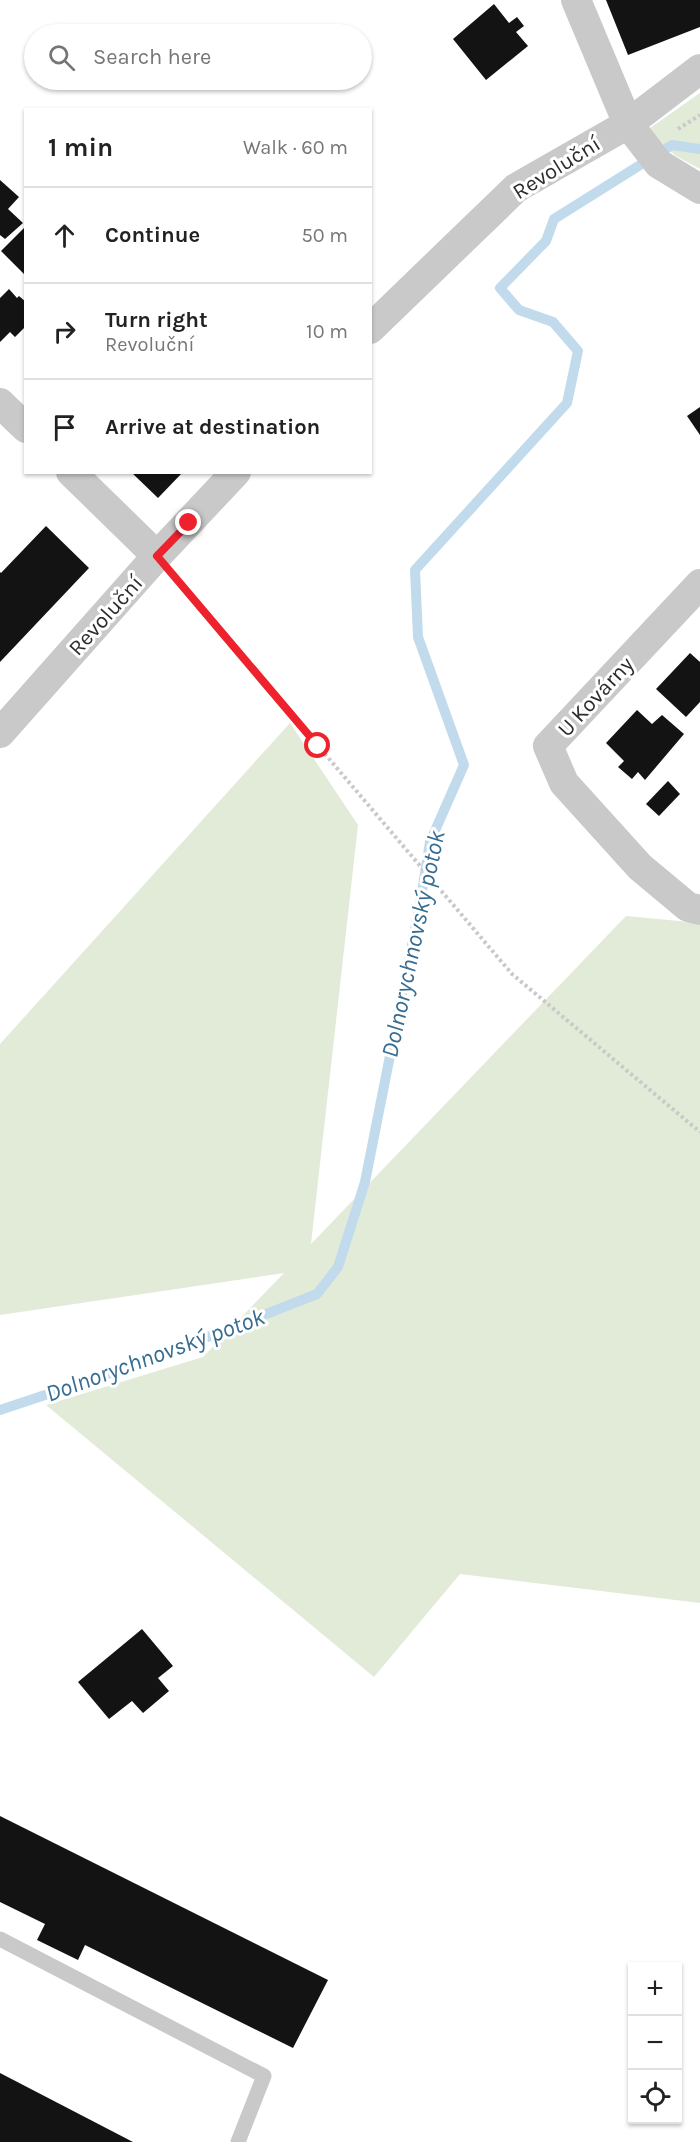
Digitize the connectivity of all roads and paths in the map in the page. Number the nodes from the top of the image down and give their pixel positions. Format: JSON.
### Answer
{"nodes":[{"id":1,"x":576,"y":0,"type":"edge"},
{"id":2,"x":700,"y":69,"type":"edge"},
{"id":3,"x":644,"y":144,"type":"junction"},
{"id":4,"x":699,"y":191,"type":"edge"},
{"id":5,"x":372,"y":327,"type":"edge"},
{"id":6,"x":0,"y":403,"type":"edge"},
{"id":7,"x":24,"y":426,"type":"edge"},
{"id":8,"x":73,"y":474,"type":"edge"},
{"id":9,"x":234,"y":474,"type":"edge"},
{"id":10,"x":157,"y":556,"type":"junction"},
{"id":11,"x":700,"y":584,"type":"edge"},
{"id":12,"x":0,"y":733,"type":"edge"},
{"id":13,"x":700,"y":910,"type":"edge"},
{"id":14,"x":700,"y":1132,"type":"edge"},
{"id":15,"x":0,"y":1940,"type":"edge"},
{"id":16,"x":238,"y":2142,"type":"edge"}],
"edges":[{"from":1,"to":3,"type":"street"},
{"from":2,"to":3,"type":"street","name":"Revoluční"},
{"from":3,"to":4,"type":"street"},
{"from":3,"to":5,"type":"street","name":"Revoluční"},
{"from":6,"to":7,"type":"street"},
{"from":8,"to":10,"type":"street"},
{"from":9,"to":10,"type":"street","name":"Revoluční"},
{"from":10,"to":12,"type":"street","name":"Revoluční"},
{"from":10,"to":14,"type":"path"},
{"from":11,"to":13,"type":"street","name":"U Kovárny"},
{"from":15,"to":16,"type":"lane"}]}
